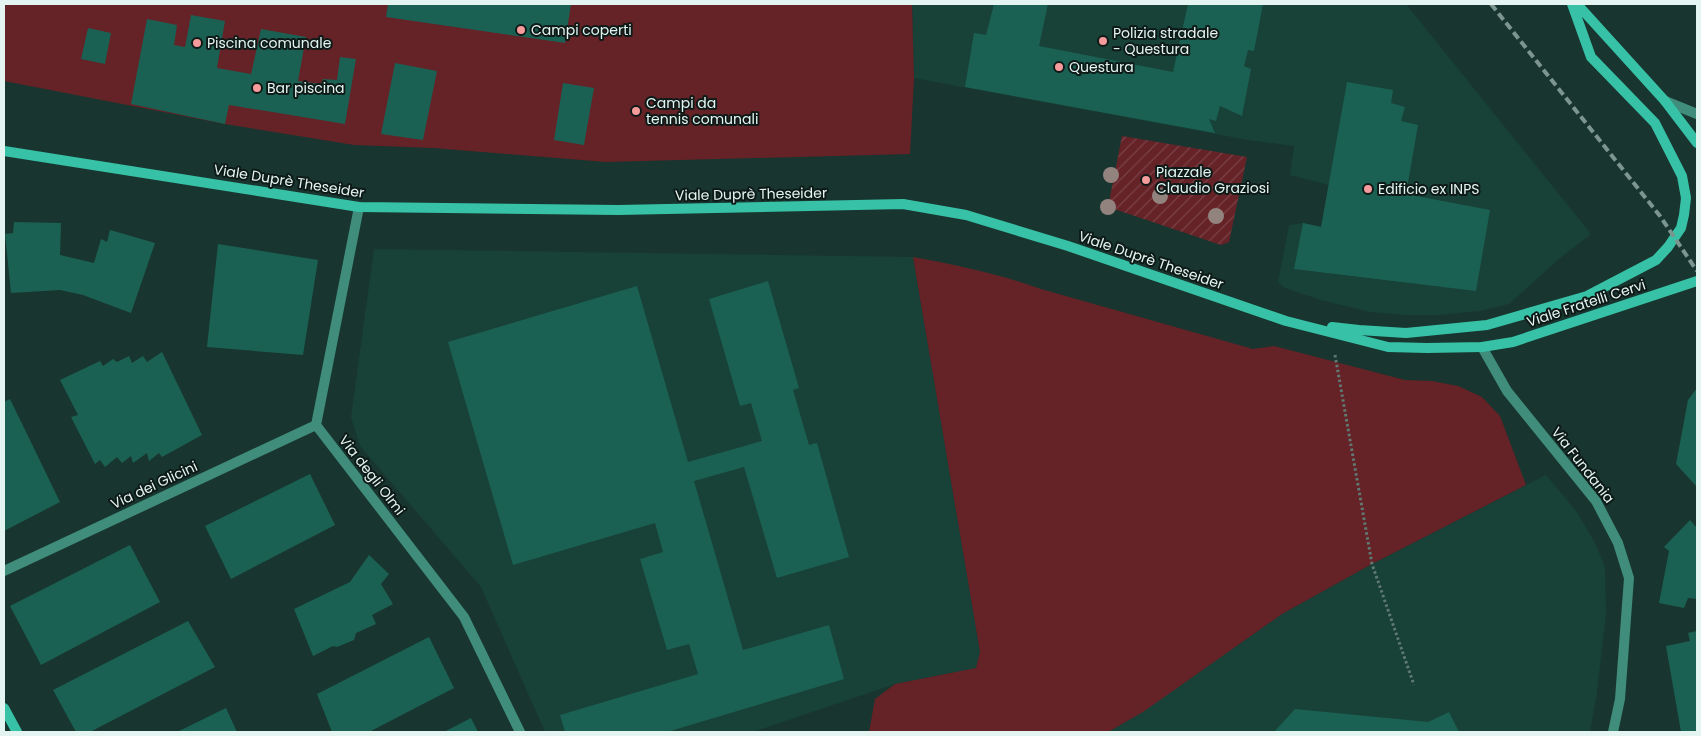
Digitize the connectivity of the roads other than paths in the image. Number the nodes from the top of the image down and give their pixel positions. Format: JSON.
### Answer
{"nodes":[{"id":1,"x":1572,"y":4,"type":"edge"},
{"id":2,"x":1577,"y":4,"type":"edge"},
{"id":3,"x":1665,"y":101,"type":"junction"},
{"id":4,"x":1697,"y":114,"type":"edge"},
{"id":5,"x":1697,"y":143,"type":"edge"},
{"id":6,"x":4,"y":151,"type":"edge"},
{"id":7,"x":359,"y":207,"type":"junction"},
{"id":8,"x":1697,"y":281,"type":"edge"},
{"id":9,"x":1286,"y":320,"type":"junction"},
{"id":10,"x":1482,"y":347,"type":"junction"},
{"id":11,"x":316,"y":425,"type":"junction"},
{"id":12,"x":4,"y":571,"type":"edge"},
{"id":13,"x":4,"y":708,"type":"edge"},
{"id":14,"x":17,"y":732,"type":"edge"},
{"id":15,"x":520,"y":732,"type":"edge"},
{"id":16,"x":1613,"y":732,"type":"edge"}],
"edges":[{"from":1,"to":9,"type":"street"},
{"from":2,"to":3,"type":"street"},
{"from":3,"to":4,"type":"street"},
{"from":3,"to":5,"type":"street"},
{"from":6,"to":7,"type":"street","name":"Viale Duprè Theseider"},
{"from":7,"to":9,"type":"street","name":"Viale Duprè Theseider"},
{"from":7,"to":11,"type":"street"},
{"from":8,"to":10,"type":"street","name":"Viale Fratelli Cervi"},
{"from":9,"to":10,"type":"street","name":"Viale Duprè Theseider"},
{"from":10,"to":16,"type":"street","name":"Via Fundania"},
{"from":11,"to":12,"type":"street","name":"Via dei Glicini"},
{"from":11,"to":15,"type":"street","name":"Via degli Olmi"},
{"from":13,"to":14,"type":"street"}]}
